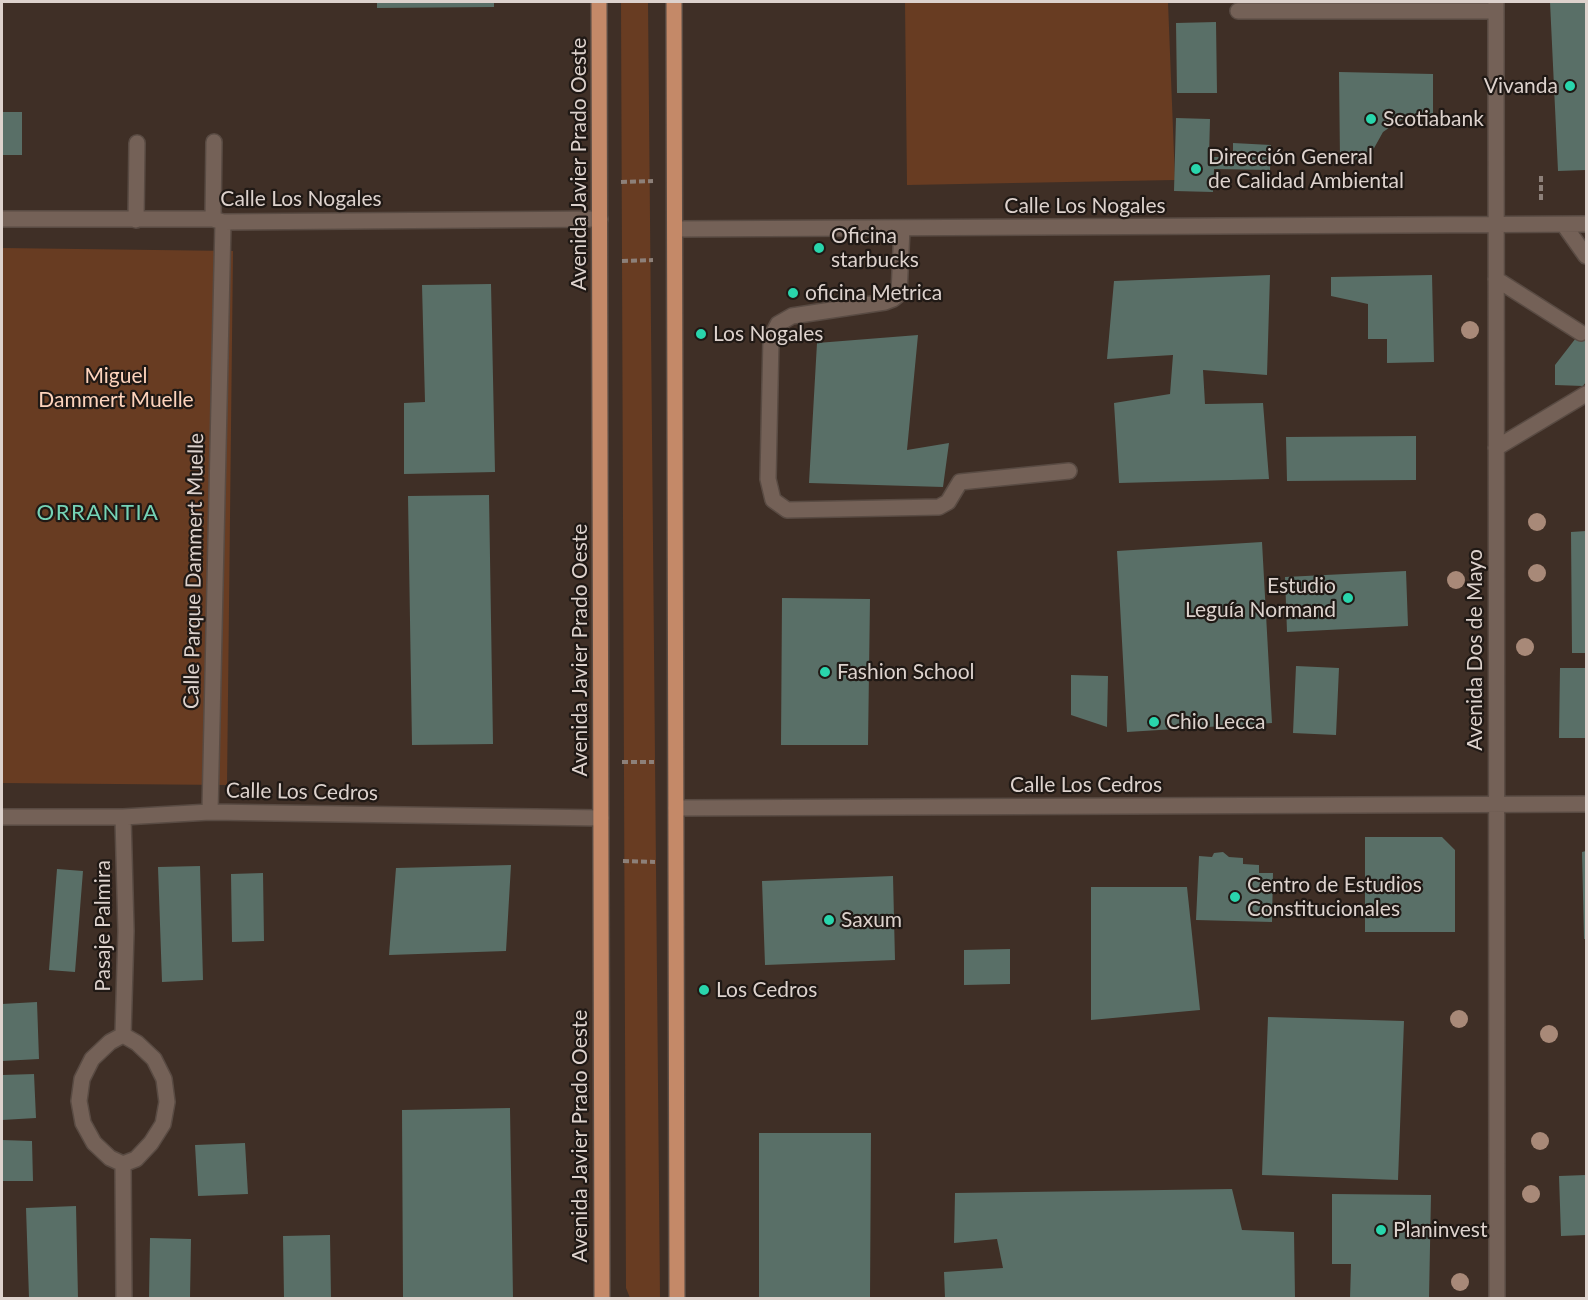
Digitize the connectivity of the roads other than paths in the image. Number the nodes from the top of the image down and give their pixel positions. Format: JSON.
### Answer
{"nodes":[{"id":1,"x":599,"y":2,"type":"edge"},
{"id":2,"x":674,"y":2,"type":"edge"},
{"id":3,"x":1496,"y":6,"type":"edge"},
{"id":4,"x":1238,"y":11,"type":"dead end"},
{"id":5,"x":214,"y":142,"type":"dead end"},
{"id":6,"x":137,"y":143,"type":"dead end"},
{"id":7,"x":2,"y":219,"type":"edge"},
{"id":8,"x":600,"y":219,"type":"junction"},
{"id":9,"x":136,"y":220,"type":"junction"},
{"id":10,"x":218,"y":221,"type":"junction"},
{"id":11,"x":1496,"y":224,"type":"junction"},
{"id":12,"x":1587,"y":224,"type":"edge"},
{"id":13,"x":1564,"y":225,"type":"junction"},
{"id":14,"x":902,"y":228,"type":"junction"},
{"id":15,"x":675,"y":229,"type":"junction"},
{"id":16,"x":1587,"y":256,"type":"edge"},
{"id":17,"x":1496,"y":279,"type":"junction"},
{"id":18,"x":1581,"y":333,"type":"dead end"},
{"id":19,"x":1587,"y":394,"type":"edge"},
{"id":20,"x":1496,"y":448,"type":"junction"},
{"id":21,"x":1069,"y":471,"type":"dead end"},
{"id":22,"x":1497,"y":804,"type":"junction"},
{"id":23,"x":1587,"y":804,"type":"edge"},
{"id":24,"x":676,"y":808,"type":"junction"},
{"id":25,"x":210,"y":812,"type":"junction"},
{"id":26,"x":2,"y":817,"type":"edge"},
{"id":27,"x":123,"y":817,"type":"junction"},
{"id":28,"x":601,"y":818,"type":"junction"},
{"id":29,"x":123,"y":1035,"type":"junction"},
{"id":30,"x":123,"y":1164,"type":"junction"},
{"id":31,"x":124,"y":1299,"type":"edge"},
{"id":32,"x":602,"y":1299,"type":"edge"},
{"id":33,"x":677,"y":1299,"type":"edge"},
{"id":34,"x":1497,"y":1299,"type":"edge"}],
"edges":[{"from":1,"to":8,"type":"main road","name":"Avenida Javier Prado Oeste"},
{"from":2,"to":15,"type":"main road"},
{"from":3,"to":4,"type":"street"},
{"from":3,"to":11,"type":"street","name":"Avenida Dos de Mayo"},
{"from":5,"to":10,"type":"street","name":"Calle Parque Dammert Muelle"},
{"from":6,"to":9,"type":"street"},
{"from":7,"to":9,"type":"street","name":"Calle Los Nogales"},
{"from":8,"to":10,"type":"street","name":"Calle Los Nogales"},
{"from":8,"to":28,"type":"main road","name":"Avenida Javier Prado Oeste"},
{"from":9,"to":10,"type":"street","name":"Calle Los Nogales"},
{"from":10,"to":25,"type":"street","name":"Calle Parque Dammert Muelle"},
{"from":11,"to":13,"type":"street","name":"Calle Los Nogales"},
{"from":11,"to":14,"type":"street","name":"Calle Los Nogales"},
{"from":11,"to":17,"type":"street","name":"Avenida Dos de Mayo"},
{"from":12,"to":13,"type":"street","name":"Calle Los Nogales"},
{"from":13,"to":16,"type":"street"},
{"from":14,"to":15,"type":"street","name":"Calle Los Nogales"},
{"from":14,"to":21,"type":"street"},
{"from":15,"to":24,"type":"main road"},
{"from":17,"to":18,"type":"street"},
{"from":17,"to":20,"type":"street","name":"Avenida Dos de Mayo"},
{"from":19,"to":20,"type":"street"},
{"from":20,"to":22,"type":"street","name":"Avenida Dos de Mayo"},
{"from":22,"to":23,"type":"street","name":"Calle Los Cedros"},
{"from":22,"to":24,"type":"street","name":"Calle Los Cedros"},
{"from":22,"to":34,"type":"street","name":"Avenida Dos de Mayo"},
{"from":24,"to":33,"type":"main road"},
{"from":25,"to":27,"type":"street","name":"Calle Los Cedros"},
{"from":25,"to":28,"type":"street","name":"Calle Los Cedros"},
{"from":26,"to":27,"type":"street","name":"Calle Los Cedros"},
{"from":27,"to":29,"type":"street","name":"Pasaje Palmira"},
{"from":28,"to":32,"type":"main road","name":"Avenida Javier Prado Oeste"},
{"from":29,"to":30,"type":"street"},
{"from":29,"to":30,"type":"street"},
{"from":30,"to":31,"type":"street"}]}
